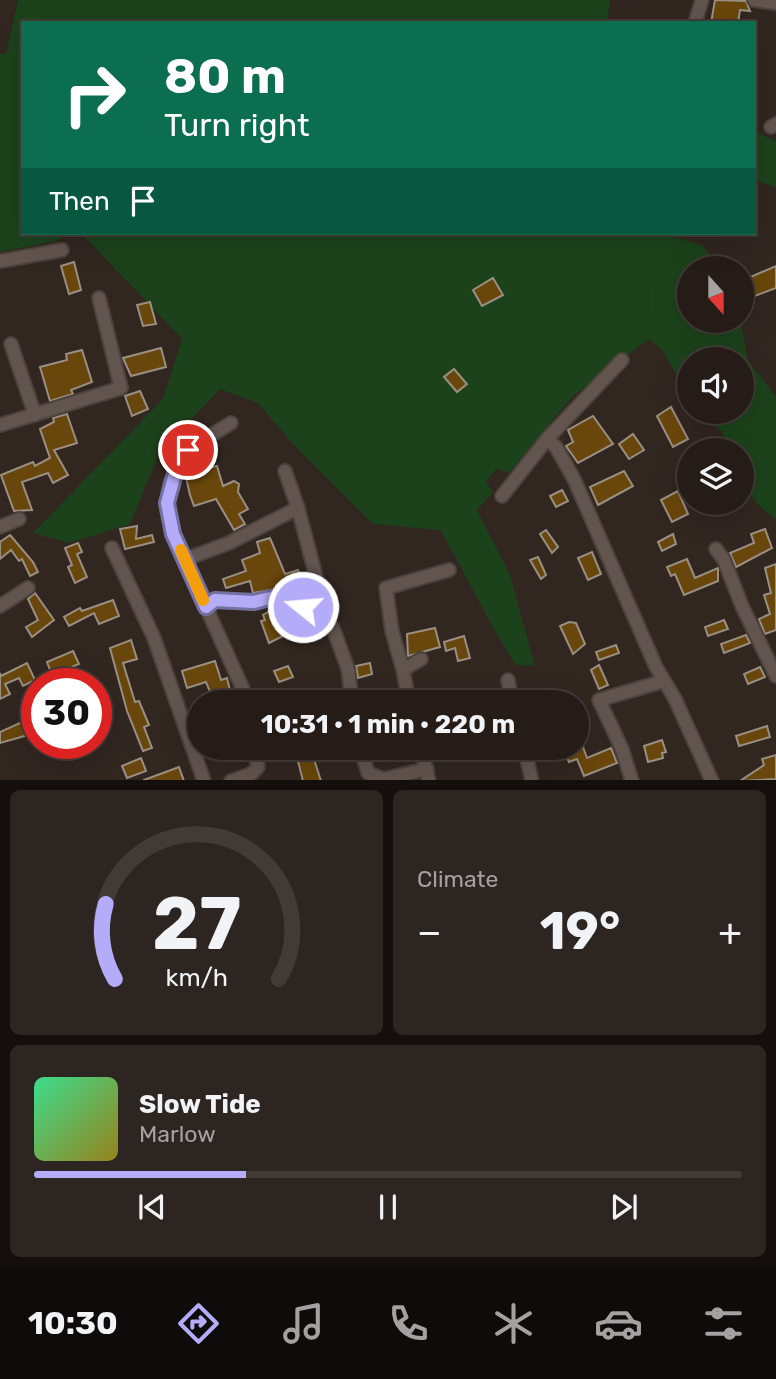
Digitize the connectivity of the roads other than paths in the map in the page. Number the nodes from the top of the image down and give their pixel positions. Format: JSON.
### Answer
{"nodes":[{"id":1,"x":702,"y":0,"type":"edge"},
{"id":2,"x":754,"y":0,"type":"edge"},
{"id":3,"x":776,"y":3,"type":"edge"},
{"id":4,"x":696,"y":21,"type":"edge"},
{"id":5,"x":62,"y":250,"type":"dead end"},
{"id":6,"x":0,"y":261,"type":"edge"},
{"id":7,"x":99,"y":298,"type":"dead end"},
{"id":8,"x":10,"y":344,"type":"dead end"},
{"id":9,"x":622,"y":360,"type":"dead end"},
{"id":10,"x":35,"y":415,"type":"junction"},
{"id":11,"x":232,"y":423,"type":"dead end"},
{"id":12,"x":0,"y":425,"type":"edge"},
{"id":13,"x":547,"y":439,"type":"junction"},
{"id":14,"x":285,"y":471,"type":"dead end"},
{"id":15,"x":502,"y":496,"type":"dead end"},
{"id":16,"x":298,"y":508,"type":"junction"},
{"id":17,"x":19,"y":519,"type":"dead end"},
{"id":18,"x":0,"y":527,"type":"edge"},
{"id":19,"x":112,"y":548,"type":"dead end"},
{"id":20,"x":716,"y":549,"type":"dead end"},
{"id":21,"x":187,"y":559,"type":"junction"},
{"id":22,"x":449,"y":570,"type":"dead end"},
{"id":23,"x":29,"y":588,"type":"dead end"},
{"id":24,"x":0,"y":606,"type":"edge"},
{"id":25,"x":206,"y":607,"type":"junction"},
{"id":26,"x":328,"y":622,"type":"junction"},
{"id":27,"x":421,"y":659,"type":"dead end"},
{"id":28,"x":403,"y":670,"type":"junction"},
{"id":29,"x":776,"y":676,"type":"edge"},
{"id":30,"x":508,"y":680,"type":"dead end"},
{"id":31,"x":664,"y":681,"type":"junction"},
{"id":32,"x":243,"y":690,"type":"edge"},
{"id":33,"x":351,"y":690,"type":"edge"},
{"id":34,"x":407,"y":690,"type":"edge"},
{"id":35,"x":510,"y":690,"type":"edge"},
{"id":36,"x":257,"y":760,"type":"edge"},
{"id":37,"x":364,"y":760,"type":"edge"},
{"id":38,"x":527,"y":760,"type":"edge"},
{"id":39,"x":428,"y":775,"type":"edge"},
{"id":40,"x":204,"y":780,"type":"edge"},
{"id":41,"x":231,"y":780,"type":"edge"},
{"id":42,"x":532,"y":780,"type":"edge"},
{"id":43,"x":632,"y":780,"type":"edge"},
{"id":44,"x":712,"y":780,"type":"edge"}],
"edges":[{"from":1,"to":4,"type":"street"},
{"from":2,"to":3,"type":"street"},
{"from":5,"to":6,"type":"street"},
{"from":7,"to":10,"type":"street"},
{"from":8,"to":10,"type":"street"},
{"from":9,"to":13,"type":"street"},
{"from":10,"to":12,"type":"street"},
{"from":11,"to":21,"type":"street"},
{"from":13,"to":15,"type":"street"},
{"from":13,"to":31,"type":"street"},
{"from":14,"to":16,"type":"street"},
{"from":16,"to":21,"type":"street"},
{"from":16,"to":26,"type":"street"},
{"from":17,"to":18,"type":"street"},
{"from":19,"to":40,"type":"street"},
{"from":20,"to":29,"type":"street"},
{"from":21,"to":25,"type":"street"},
{"from":22,"to":28,"type":"street"},
{"from":23,"to":24,"type":"street"},
{"from":25,"to":26,"type":"street"},
{"from":25,"to":32,"type":"street"},
{"from":26,"to":33,"type":"street"},
{"from":27,"to":28,"type":"street"},
{"from":28,"to":34,"type":"street"},
{"from":30,"to":35,"type":"street"},
{"from":31,"to":43,"type":"street"},
{"from":31,"to":44,"type":"street"},
{"from":36,"to":41,"type":"street"},
{"from":37,"to":39,"type":"street"},
{"from":38,"to":42,"type":"street"}]}
